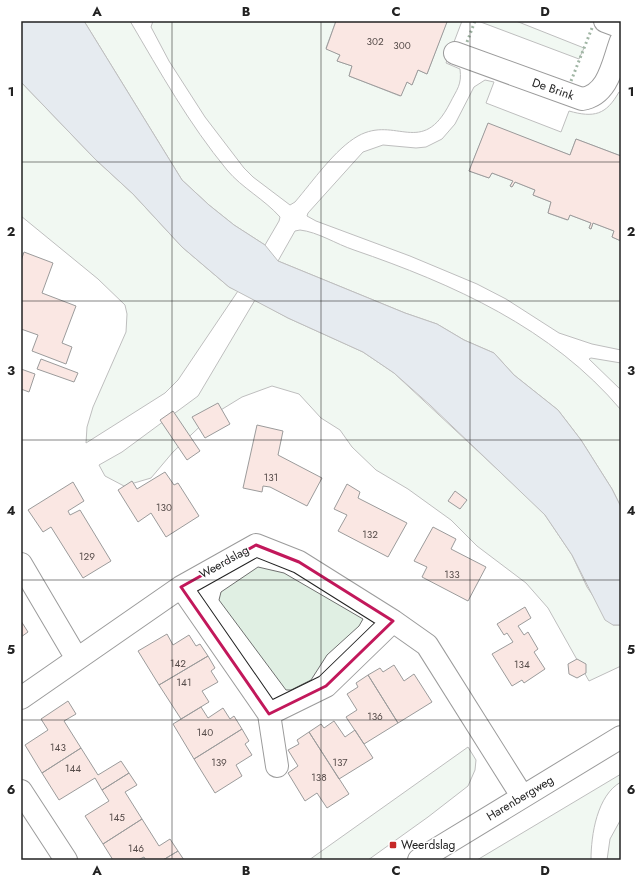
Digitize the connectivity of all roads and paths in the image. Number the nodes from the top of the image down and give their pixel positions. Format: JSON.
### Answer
{"nodes":[{"id":1,"x":605,"y":21,"type":"edge"},
{"id":2,"x":621,"y":27,"type":"edge"},
{"id":3,"x":621,"y":41,"type":"edge"},
{"id":4,"x":455,"y":53,"type":"dead end"},
{"id":5,"x":21,"y":564,"type":"edge"},
{"id":6,"x":180,"y":587,"type":"junction"},
{"id":7,"x":393,"y":621,"type":"junction"},
{"id":8,"x":77,"y":659,"type":"junction"},
{"id":9,"x":21,"y":698,"type":"edge"},
{"id":10,"x":269,"y":714,"type":"junction"},
{"id":11,"x":621,"y":737,"type":"edge"},
{"id":12,"x":277,"y":766,"type":"dead end"},
{"id":13,"x":21,"y":790,"type":"edge"},
{"id":14,"x":522,"y":796,"type":"junction"},
{"id":15,"x":66,"y":860,"type":"edge"},
{"id":16,"x":419,"y":860,"type":"edge"}],
"edges":[{"from":1,"to":2,"type":"street"},
{"from":3,"to":4,"type":"street","name":"De Brink"},
{"from":5,"to":8,"type":"street"},
{"from":6,"to":7,"type":"street","name":"Weerdslag"},
{"from":6,"to":8,"type":"street","name":"Weerdslag"},
{"from":6,"to":10,"type":"street"},
{"from":7,"to":10,"type":"street"},
{"from":7,"to":14,"type":"street","name":"Weerdslag"},
{"from":8,"to":9,"type":"street","name":"Weerdslag"},
{"from":10,"to":12,"type":"street"},
{"from":11,"to":14,"type":"street","name":"Harenbergweg"},
{"from":13,"to":15,"type":"street"},
{"from":14,"to":16,"type":"street","name":"Harenbergweg"}]}
